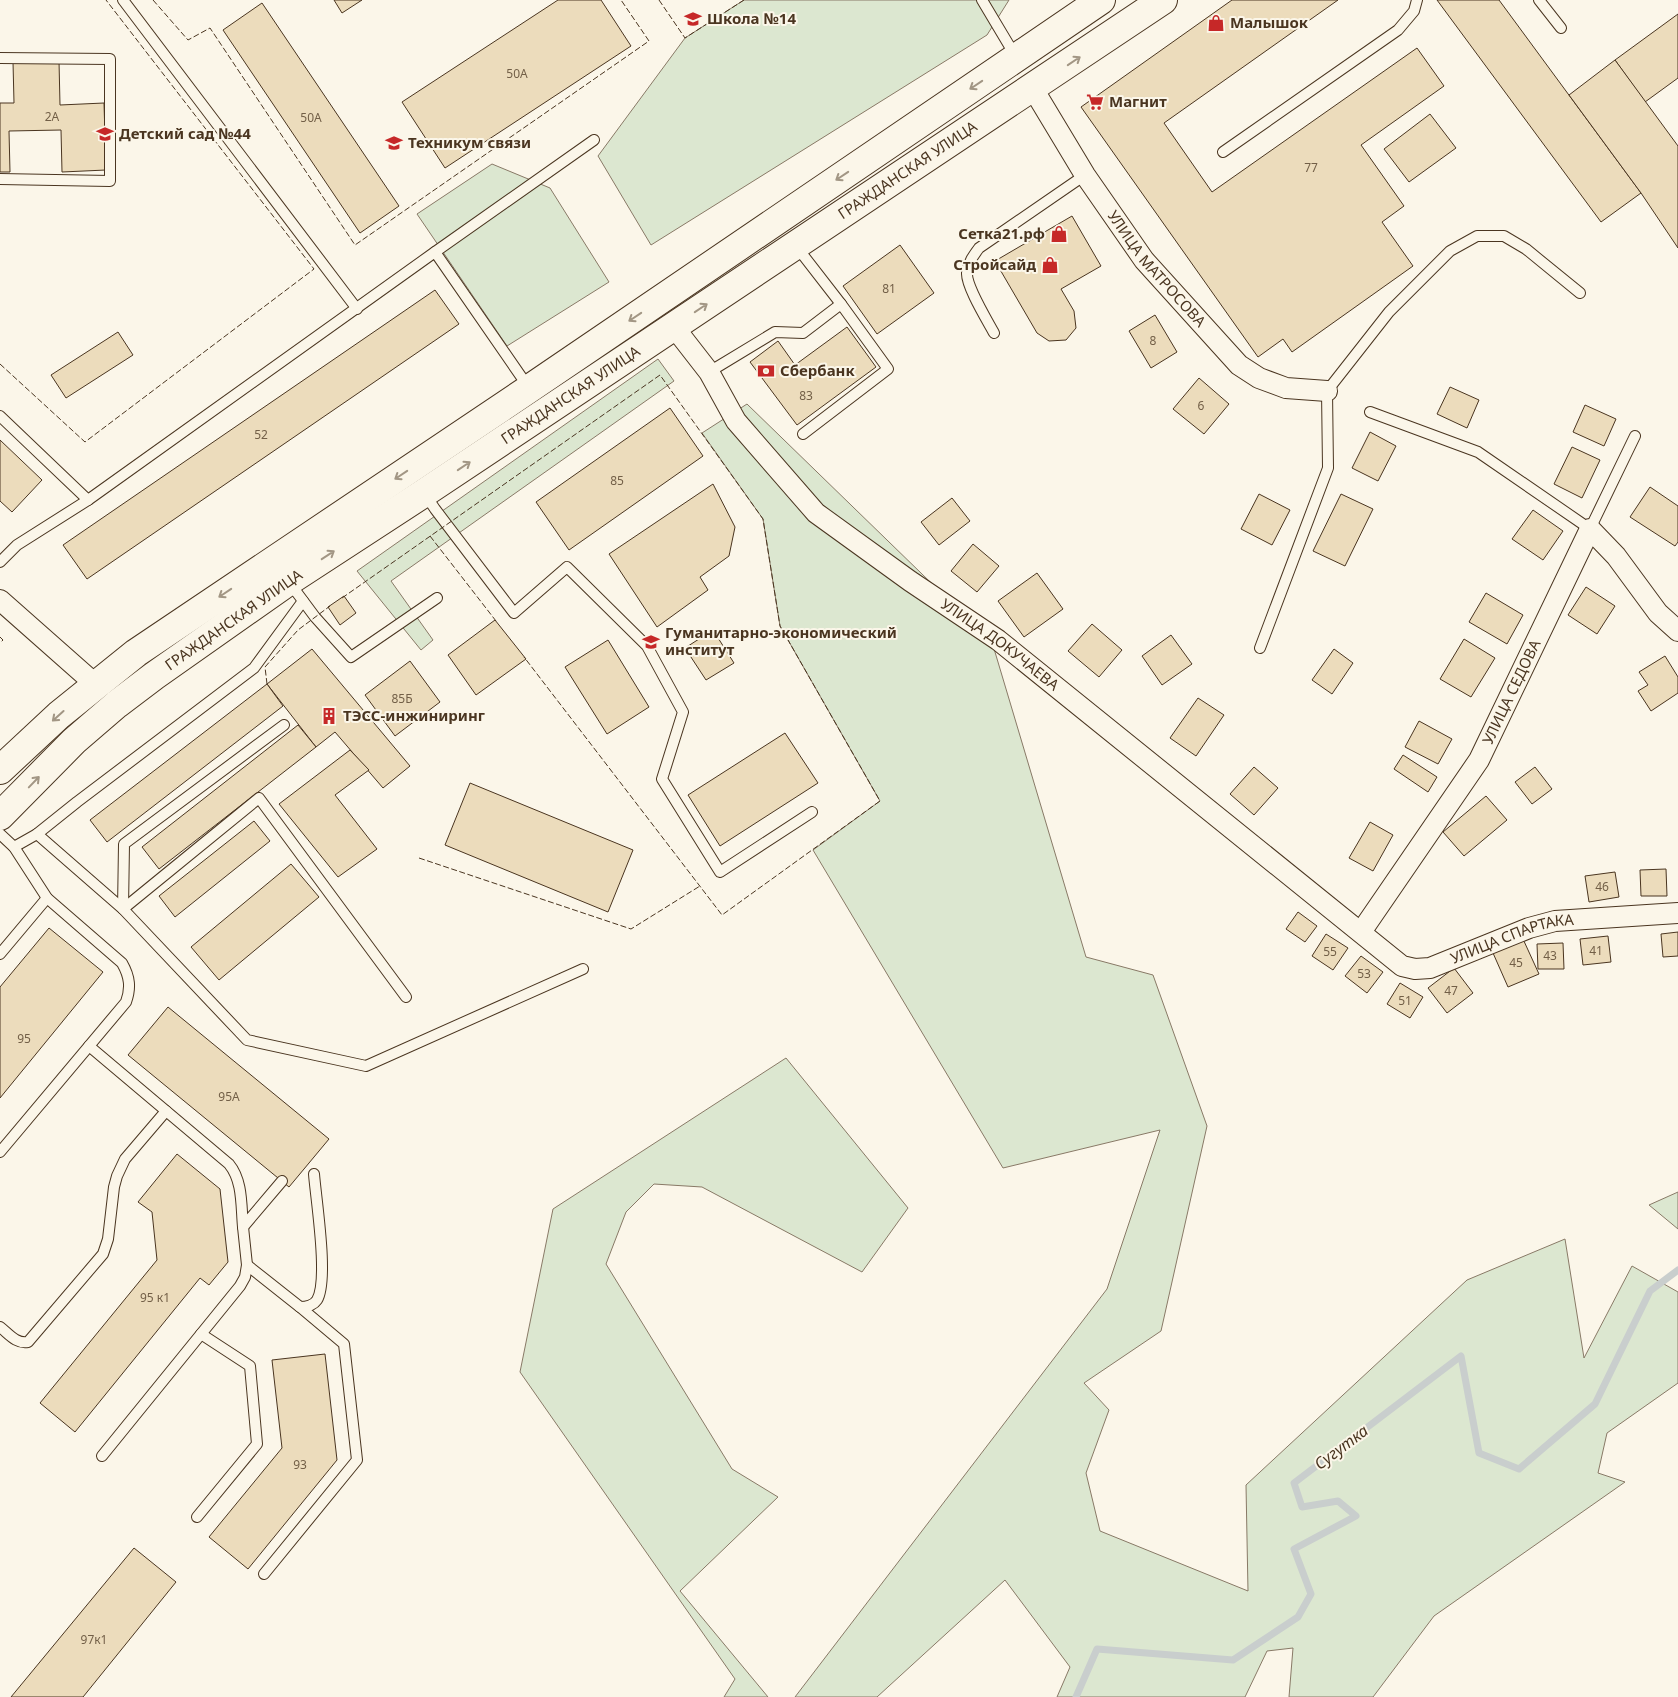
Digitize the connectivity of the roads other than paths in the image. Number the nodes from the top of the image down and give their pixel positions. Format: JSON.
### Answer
{"nodes":[{"id":1,"x":123,"y":0,"type":"edge"},
{"id":2,"x":982,"y":0,"type":"edge"},
{"id":3,"x":1101,"y":0,"type":"edge"},
{"id":4,"x":1163,"y":0,"type":"edge"},
{"id":5,"x":1417,"y":0,"type":"edge"},
{"id":6,"x":1539,"y":0,"type":"edge"},
{"id":7,"x":1561,"y":28,"type":"dead end"},
{"id":8,"x":1016,"y":57,"type":"junction"},
{"id":9,"x":0,"y":58,"type":"edge"},
{"id":10,"x":1032,"y":87,"type":"junction"},
{"id":11,"x":594,"y":140,"type":"dead end"},
{"id":12,"x":1223,"y":152,"type":"dead end"},
{"id":13,"x":1085,"y":175,"type":"junction"},
{"id":14,"x":0,"y":179,"type":"edge"},
{"id":15,"x":796,"y":245,"type":"junction"},
{"id":16,"x":435,"y":252,"type":"junction"},
{"id":17,"x":1580,"y":293,"type":"dead end"},
{"id":18,"x":841,"y":304,"type":"junction"},
{"id":19,"x":357,"y":309,"type":"junction"},
{"id":20,"x":674,"y":326,"type":"junction"},
{"id":21,"x":994,"y":333,"type":"dead end"},
{"id":22,"x":709,"y":372,"type":"junction"},
{"id":23,"x":529,"y":389,"type":"junction"},
{"id":24,"x":1327,"y":391,"type":"junction"},
{"id":25,"x":1370,"y":412,"type":"dead end"},
{"id":26,"x":0,"y":416,"type":"edge"},
{"id":27,"x":803,"y":434,"type":"dead end"},
{"id":28,"x":1635,"y":436,"type":"dead end"},
{"id":29,"x":424,"y":493,"type":"junction"},
{"id":30,"x":88,"y":500,"type":"junction"},
{"id":31,"x":1590,"y":529,"type":"junction"},
{"id":32,"x":0,"y":562,"type":"edge"},
{"id":33,"x":296,"y":591,"type":"junction"},
{"id":34,"x":437,"y":598,"type":"dead end"},
{"id":35,"x":0,"y":600,"type":"edge"},
{"id":36,"x":1678,"y":631,"type":"edge"},
{"id":37,"x":1260,"y":648,"type":"dead end"},
{"id":38,"x":95,"y":684,"type":"junction"},
{"id":39,"x":117,"y":704,"type":"junction"},
{"id":40,"x":284,"y":724,"type":"dead end"},
{"id":41,"x":0,"y":770,"type":"edge"},
{"id":42,"x":812,"y":812,"type":"dead end"},
{"id":43,"x":0,"y":816,"type":"edge"},
{"id":44,"x":0,"y":834,"type":"edge"},
{"id":45,"x":37,"y":834,"type":"junction"},
{"id":46,"x":14,"y":846,"type":"junction"},
{"id":47,"x":47,"y":898,"type":"junction"},
{"id":48,"x":123,"y":909,"type":"junction"},
{"id":49,"x":1678,"y":912,"type":"edge"},
{"id":50,"x":1361,"y":932,"type":"junction"},
{"id":51,"x":0,"y":954,"type":"edge"},
{"id":52,"x":583,"y":969,"type":"dead end"},
{"id":53,"x":406,"y":998,"type":"dead end"},
{"id":54,"x":89,"y":1046,"type":"junction"},
{"id":55,"x":166,"y":1111,"type":"junction"},
{"id":56,"x":0,"y":1152,"type":"edge"},
{"id":57,"x":314,"y":1174,"type":"dead end"},
{"id":58,"x":282,"y":1181,"type":"dead end"},
{"id":59,"x":243,"y":1227,"type":"junction"},
{"id":60,"x":247,"y":1265,"type":"junction"},
{"id":61,"x":300,"y":1306,"type":"junction"},
{"id":62,"x":0,"y":1327,"type":"edge"},
{"id":63,"x":201,"y":1334,"type":"junction"},
{"id":64,"x":102,"y":1456,"type":"dead end"},
{"id":65,"x":197,"y":1517,"type":"dead end"},
{"id":66,"x":264,"y":1574,"type":"dead end"}],
"edges":[{"from":1,"to":19,"type":"lane"},
{"from":2,"to":8,"type":"lane"},
{"from":3,"to":8,"type":"main road","name":"ГРАЖДАНСКАЯ УЛИЦА"},
{"from":10,"to":4,"type":"main road","name":"ГРАЖДАНСКАЯ УЛИЦА","one_way":true},
{"from":5,"to":12,"type":"lane"},
{"from":6,"to":7,"type":"lane"},
{"from":8,"to":10,"type":"main road"},
{"from":8,"to":23,"type":"main road","name":"ГРАЖДАНСКАЯ УЛИЦА","one_way":true},
{"from":9,"to":14,"type":"lane"},
{"from":10,"to":13,"type":"street","name":"УЛИЦА МАТРОСОВА"},
{"from":10,"to":15,"type":"main road","name":"ГРАЖДАНСКАЯ УЛИЦА"},
{"from":11,"to":16,"type":"lane"},
{"from":13,"to":21,"type":"lane"},
{"from":13,"to":24,"type":"street","name":"УЛИЦА МАТРОСОВА"},
{"from":15,"to":18,"type":"lane"},
{"from":20,"to":15,"type":"main road","name":"ГРАЖДАНСКАЯ УЛИЦА","one_way":true},
{"from":16,"to":19,"type":"lane"},
{"from":16,"to":23,"type":"lane"},
{"from":17,"to":24,"type":"lane"},
{"from":18,"to":22,"type":"lane"},
{"from":18,"to":27,"type":"lane"},
{"from":19,"to":30,"type":"lane"},
{"from":20,"to":22,"type":"street","name":"УЛИЦА ДОКУЧАЕВА"},
{"from":29,"to":20,"type":"main road","name":"ГРАЖДАНСКАЯ УЛИЦА","one_way":true},
{"from":22,"to":50,"type":"street","name":"УЛИЦА ДОКУЧАЕВА"},
{"from":23,"to":38,"type":"main road","name":"ГРАЖДАНСКАЯ УЛИЦА","one_way":true},
{"from":24,"to":37,"type":"lane"},
{"from":25,"to":31,"type":"lane"},
{"from":26,"to":30,"type":"lane"},
{"from":28,"to":31,"type":"lane","name":"УЛИЦА СЕДОВА"},
{"from":33,"to":29,"type":"main road","name":"ГРАЖДАНСКАЯ УЛИЦА","one_way":true},
{"from":29,"to":42,"type":"lane"},
{"from":30,"to":32,"type":"lane"},
{"from":31,"to":36,"type":"street"},
{"from":31,"to":50,"type":"street","name":"УЛИЦА СЕДОВА"},
{"from":33,"to":34,"type":"lane"},
{"from":33,"to":39,"type":"main road","name":"ГРАЖДАНСКАЯ УЛИЦА"},
{"from":33,"to":45,"type":"lane"},
{"from":35,"to":38,"type":"street"},
{"from":38,"to":39,"type":"main road"},
{"from":38,"to":41,"type":"main road","name":"ГРАЖДАНСКАЯ УЛИЦА","one_way":true},
{"from":43,"to":39,"type":"main road","name":"ГРАЖДАНСКАЯ УЛИЦА","one_way":true},
{"from":40,"to":48,"type":"lane"},
{"from":44,"to":46,"type":"lane"},
{"from":45,"to":46,"type":"lane"},
{"from":45,"to":48,"type":"lane"},
{"from":46,"to":47,"type":"lane"},
{"from":47,"to":51,"type":"lane"},
{"from":47,"to":54,"type":"lane"},
{"from":48,"to":52,"type":"lane"},
{"from":48,"to":53,"type":"lane"},
{"from":49,"to":50,"type":"street","name":"УЛИЦА СПАРТАКА"},
{"from":54,"to":55,"type":"lane"},
{"from":54,"to":56,"type":"lane"},
{"from":55,"to":59,"type":"lane"},
{"from":55,"to":62,"type":"lane"},
{"from":57,"to":61,"type":"lane"},
{"from":58,"to":59,"type":"lane"},
{"from":59,"to":60,"type":"lane"},
{"from":60,"to":61,"type":"lane"},
{"from":60,"to":63,"type":"lane"},
{"from":61,"to":66,"type":"lane"},
{"from":63,"to":64,"type":"lane"},
{"from":63,"to":65,"type":"lane"}]}
